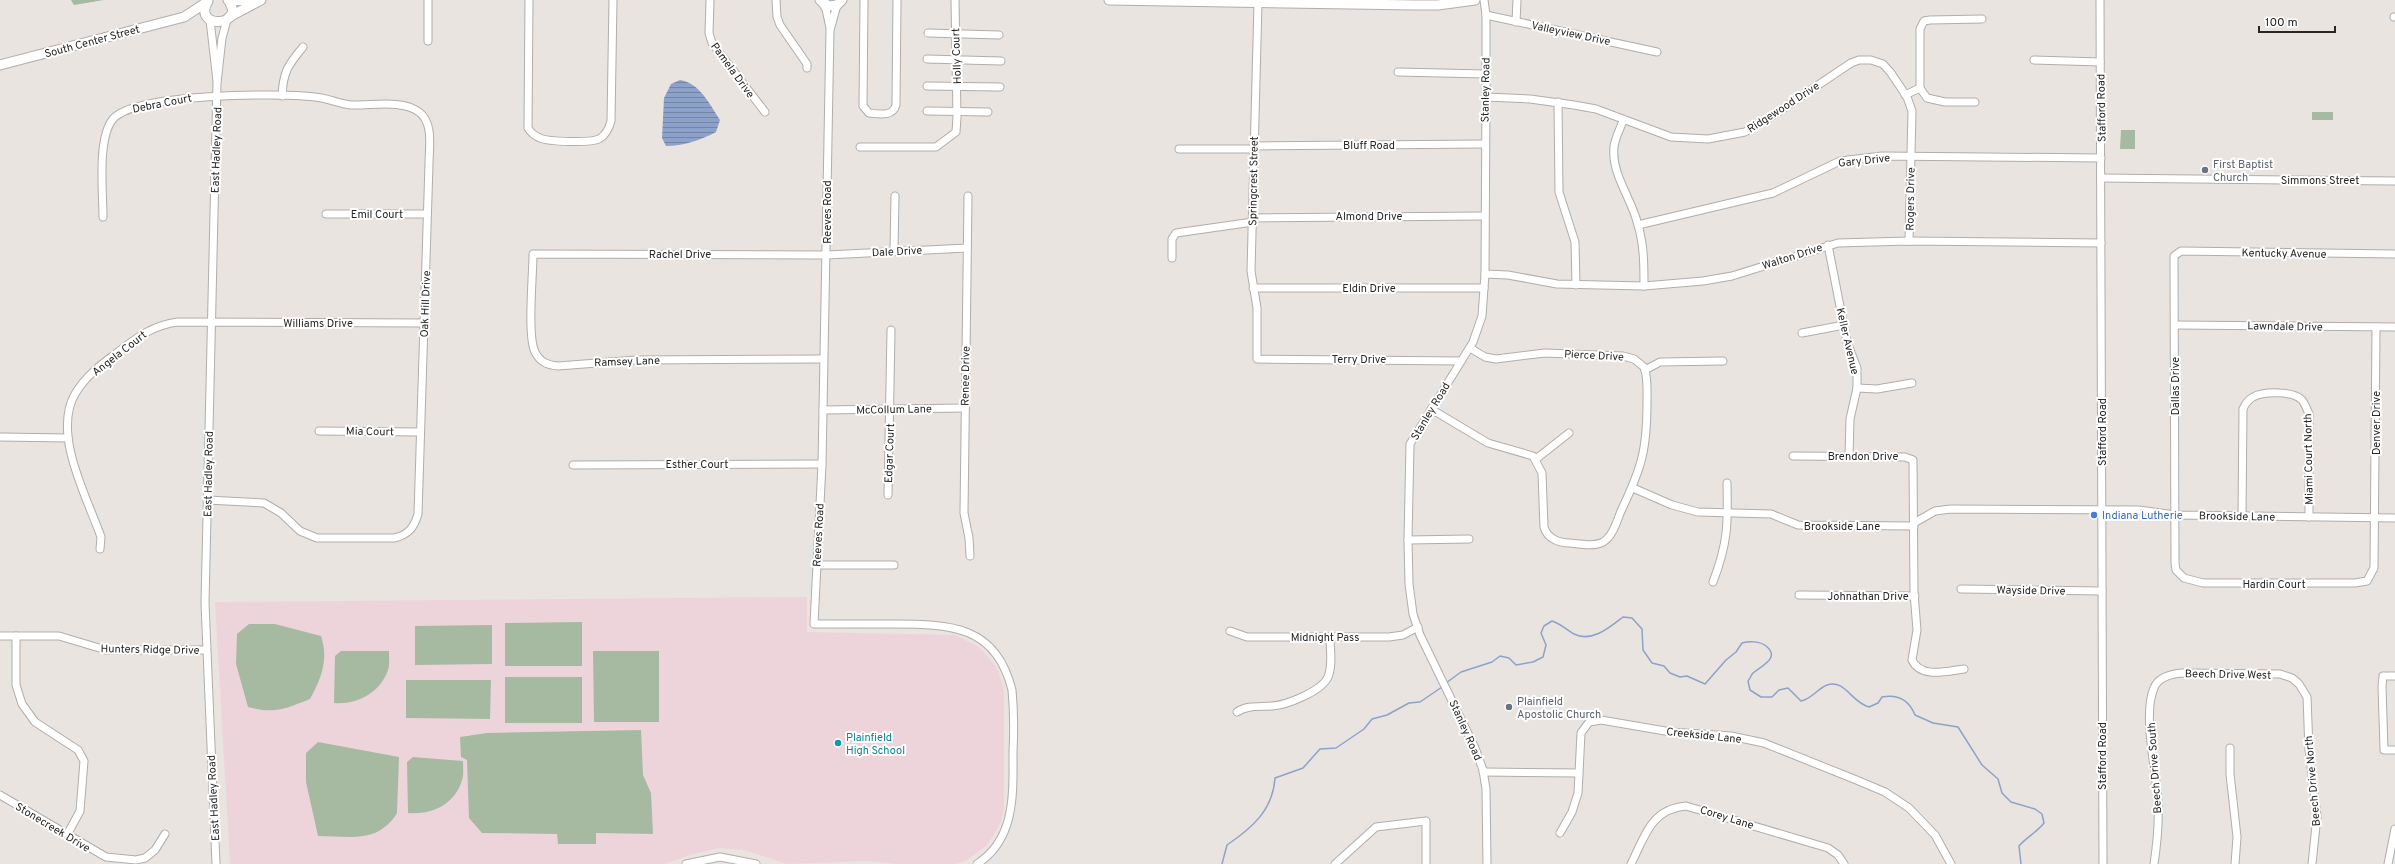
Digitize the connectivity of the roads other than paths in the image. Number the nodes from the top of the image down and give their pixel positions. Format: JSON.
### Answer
{"nodes":[{"id":1,"x":229,"y":0,"type":"edge"},
{"id":2,"x":256,"y":0,"type":"edge"},
{"id":3,"x":261,"y":0,"type":"edge"},
{"id":4,"x":428,"y":0,"type":"edge"},
{"id":5,"x":528,"y":0,"type":"edge"},
{"id":6,"x":613,"y":0,"type":"edge"},
{"id":7,"x":710,"y":0,"type":"edge"},
{"id":8,"x":776,"y":0,"type":"edge"},
{"id":9,"x":864,"y":0,"type":"edge"},
{"id":10,"x":897,"y":0,"type":"edge"},
{"id":11,"x":955,"y":0,"type":"edge"},
{"id":12,"x":1109,"y":0,"type":"edge"},
{"id":13,"x":1475,"y":0,"type":"edge"},
{"id":14,"x":1484,"y":0,"type":"edge"},
{"id":15,"x":1517,"y":0,"type":"edge"},
{"id":16,"x":2100,"y":0,"type":"edge"},
{"id":17,"x":208,"y":1,"type":"edge"},
{"id":18,"x":821,"y":1,"type":"edge"},
{"id":19,"x":841,"y":2,"type":"edge"},
{"id":20,"x":1357,"y":2,"type":"edge"},
{"id":21,"x":1438,"y":2,"type":"edge"},
{"id":22,"x":1258,"y":3,"type":"junction"},
{"id":23,"x":1486,"y":15,"type":"junction"},
{"id":24,"x":184,"y":17,"type":"junction"},
{"id":25,"x":228,"y":18,"type":"junction"},
{"id":26,"x":209,"y":19,"type":"junction"},
{"id":27,"x":1982,"y":19,"type":"dead end"},
{"id":28,"x":1516,"y":22,"type":"junction"},
{"id":29,"x":830,"y":30,"type":"junction"},
{"id":30,"x":928,"y":33,"type":"dead end"},
{"id":31,"x":955,"y":34,"type":"junction"},
{"id":32,"x":999,"y":35,"type":"dead end"},
{"id":33,"x":428,"y":41,"type":"dead end"},
{"id":34,"x":303,"y":47,"type":"dead end"},
{"id":35,"x":1657,"y":52,"type":"dead end"},
{"id":36,"x":927,"y":59,"type":"dead end"},
{"id":37,"x":955,"y":60,"type":"junction"},
{"id":38,"x":2034,"y":60,"type":"dead end"},
{"id":39,"x":1001,"y":61,"type":"dead end"},
{"id":40,"x":2100,"y":62,"type":"junction"},
{"id":41,"x":0,"y":65,"type":"edge"},
{"id":42,"x":808,"y":68,"type":"dead end"},
{"id":43,"x":1398,"y":72,"type":"dead end"},
{"id":44,"x":1485,"y":74,"type":"junction"},
{"id":45,"x":218,"y":84,"type":"junction"},
{"id":46,"x":927,"y":86,"type":"dead end"},
{"id":47,"x":957,"y":86,"type":"junction"},
{"id":48,"x":1000,"y":87,"type":"dead end"},
{"id":49,"x":1920,"y":88,"type":"junction"},
{"id":50,"x":1905,"y":95,"type":"junction"},
{"id":51,"x":217,"y":96,"type":"junction"},
{"id":52,"x":282,"y":96,"type":"junction"},
{"id":53,"x":1486,"y":97,"type":"junction"},
{"id":54,"x":1558,"y":102,"type":"junction"},
{"id":55,"x":1975,"y":102,"type":"dead end"},
{"id":56,"x":765,"y":112,"type":"dead end"},
{"id":57,"x":927,"y":112,"type":"dead end"},
{"id":58,"x":957,"y":112,"type":"junction"},
{"id":59,"x":988,"y":112,"type":"dead end"},
{"id":60,"x":424,"y":118,"type":"joint"},
{"id":61,"x":1623,"y":121,"type":"junction"},
{"id":62,"x":1484,"y":144,"type":"junction"},
{"id":63,"x":860,"y":147,"type":"dead end"},
{"id":64,"x":1254,"y":147,"type":"junction"},
{"id":65,"x":1179,"y":150,"type":"dead end"},
{"id":66,"x":1911,"y":156,"type":"junction"},
{"id":67,"x":2101,"y":158,"type":"junction"},
{"id":68,"x":2101,"y":178,"type":"junction"},
{"id":69,"x":2395,"y":181,"type":"edge"},
{"id":70,"x":895,"y":196,"type":"dead end"},
{"id":71,"x":968,"y":196,"type":"dead end"},
{"id":72,"x":326,"y":214,"type":"dead end"},
{"id":73,"x":427,"y":214,"type":"junction"},
{"id":74,"x":1484,"y":216,"type":"junction"},
{"id":75,"x":103,"y":217,"type":"dead end"},
{"id":76,"x":1253,"y":220,"type":"junction"},
{"id":77,"x":1638,"y":225,"type":"junction"},
{"id":78,"x":1909,"y":241,"type":"junction"},
{"id":79,"x":2101,"y":243,"type":"junction"},
{"id":80,"x":1828,"y":245,"type":"junction"},
{"id":81,"x":967,"y":248,"type":"junction"},
{"id":82,"x":894,"y":251,"type":"junction"},
{"id":83,"x":533,"y":254,"type":"joint"},
{"id":84,"x":2395,"y":254,"type":"edge"},
{"id":85,"x":827,"y":255,"type":"junction"},
{"id":86,"x":2174,"y":256,"type":"joint"},
{"id":87,"x":1172,"y":258,"type":"dead end"},
{"id":88,"x":1485,"y":274,"type":"junction"},
{"id":89,"x":1576,"y":285,"type":"junction"},
{"id":90,"x":1644,"y":286,"type":"junction"},
{"id":91,"x":1253,"y":288,"type":"junction"},
{"id":92,"x":1484,"y":288,"type":"junction"},
{"id":93,"x":211,"y":322,"type":"junction"},
{"id":94,"x":424,"y":323,"type":"junction"},
{"id":95,"x":1844,"y":325,"type":"junction"},
{"id":96,"x":2175,"y":325,"type":"junction"},
{"id":97,"x":2376,"y":327,"type":"junction"},
{"id":98,"x":2395,"y":327,"type":"edge"},
{"id":99,"x":891,"y":330,"type":"dead end"},
{"id":100,"x":1802,"y":333,"type":"dead end"},
{"id":101,"x":1470,"y":348,"type":"junction"},
{"id":102,"x":823,"y":359,"type":"junction"},
{"id":103,"x":1257,"y":359,"type":"joint"},
{"id":104,"x":1461,"y":360,"type":"junction"},
{"id":105,"x":1723,"y":360,"type":"dead end"},
{"id":106,"x":1645,"y":370,"type":"junction"},
{"id":107,"x":1912,"y":383,"type":"dead end"},
{"id":108,"x":1857,"y":388,"type":"junction"},
{"id":109,"x":965,"y":408,"type":"junction"},
{"id":110,"x":1430,"y":409,"type":"junction"},
{"id":111,"x":823,"y":410,"type":"junction"},
{"id":112,"x":890,"y":410,"type":"junction"},
{"id":113,"x":319,"y":431,"type":"dead end"},
{"id":114,"x":420,"y":432,"type":"junction"},
{"id":115,"x":1569,"y":433,"type":"dead end"},
{"id":116,"x":0,"y":437,"type":"edge"},
{"id":117,"x":68,"y":438,"type":"junction"},
{"id":118,"x":1793,"y":456,"type":"dead end"},
{"id":119,"x":1849,"y":456,"type":"junction"},
{"id":120,"x":1536,"y":460,"type":"junction"},
{"id":121,"x":822,"y":464,"type":"junction"},
{"id":122,"x":573,"y":465,"type":"dead end"},
{"id":123,"x":1727,"y":483,"type":"dead end"},
{"id":124,"x":1633,"y":488,"type":"junction"},
{"id":125,"x":888,"y":495,"type":"dead end"},
{"id":126,"x":207,"y":500,"type":"junction"},
{"id":127,"x":2102,"y":510,"type":"junction"},
{"id":128,"x":1728,"y":513,"type":"junction"},
{"id":129,"x":2175,"y":515,"type":"junction"},
{"id":130,"x":2242,"y":517,"type":"junction"},
{"id":131,"x":2309,"y":517,"type":"junction"},
{"id":132,"x":2395,"y":518,"type":"edge"},
{"id":133,"x":2376,"y":519,"type":"junction"},
{"id":134,"x":1914,"y":524,"type":"junction"},
{"id":135,"x":1469,"y":539,"type":"dead end"},
{"id":136,"x":1408,"y":540,"type":"junction"},
{"id":137,"x":100,"y":549,"type":"dead end"},
{"id":138,"x":970,"y":556,"type":"dead end"},
{"id":139,"x":817,"y":565,"type":"junction"},
{"id":140,"x":894,"y":565,"type":"dead end"},
{"id":141,"x":1713,"y":582,"type":"dead end"},
{"id":142,"x":1961,"y":589,"type":"dead end"},
{"id":143,"x":2102,"y":591,"type":"junction"},
{"id":144,"x":1799,"y":595,"type":"dead end"},
{"id":145,"x":1914,"y":596,"type":"junction"},
{"id":146,"x":1418,"y":627,"type":"junction"},
{"id":147,"x":1230,"y":631,"type":"dead end"},
{"id":148,"x":0,"y":636,"type":"edge"},
{"id":149,"x":16,"y":636,"type":"junction"},
{"id":150,"x":1330,"y":637,"type":"junction"},
{"id":151,"x":206,"y":650,"type":"junction"},
{"id":152,"x":1964,"y":670,"type":"dead end"},
{"id":153,"x":2395,"y":676,"type":"edge"},
{"id":154,"x":2151,"y":697,"type":"joint"},
{"id":155,"x":2307,"y":697,"type":"joint"},
{"id":156,"x":1236,"y":712,"type":"dead end"},
{"id":157,"x":2230,"y":748,"type":"dead end"},
{"id":158,"x":2395,"y":750,"type":"edge"},
{"id":159,"x":1483,"y":772,"type":"junction"},
{"id":160,"x":1579,"y":773,"type":"junction"},
{"id":161,"x":0,"y":795,"type":"edge"},
{"id":162,"x":2395,"y":829,"type":"edge"},
{"id":163,"x":1560,"y":833,"type":"dead end"},
{"id":164,"x":165,"y":834,"type":"dead end"},
{"id":165,"x":67,"y":835,"type":"junction"},
{"id":166,"x":216,"y":864,"type":"edge"},
{"id":167,"x":686,"y":864,"type":"edge"},
{"id":168,"x":756,"y":864,"type":"edge"},
{"id":169,"x":977,"y":864,"type":"edge"},
{"id":170,"x":1335,"y":864,"type":"edge"},
{"id":171,"x":1426,"y":864,"type":"edge"},
{"id":172,"x":1487,"y":864,"type":"edge"},
{"id":173,"x":1632,"y":864,"type":"edge"},
{"id":174,"x":1844,"y":864,"type":"edge"},
{"id":175,"x":1951,"y":864,"type":"edge"},
{"id":176,"x":2103,"y":864,"type":"edge"},
{"id":177,"x":2154,"y":864,"type":"edge"},
{"id":178,"x":2235,"y":864,"type":"edge"},
{"id":179,"x":2312,"y":864,"type":"edge"},
{"id":180,"x":2388,"y":864,"type":"edge"}],
"edges":[{"from":1,"to":2,"type":"main road"},
{"from":1,"to":25,"type":"main road"},
{"from":3,"to":25,"type":"main road"},
{"from":4,"to":33,"type":"street"},
{"from":5,"to":6,"type":"street"},
{"from":7,"to":56,"type":"street","name":"Pamela Drive"},
{"from":8,"to":42,"type":"street"},
{"from":9,"to":10,"type":"street"},
{"from":11,"to":31,"type":"street","name":"Holly Court"},
{"from":12,"to":22,"type":"main road"},
{"from":13,"to":21,"type":"main road"},
{"from":14,"to":23,"type":"street","name":"Stanley Road"},
{"from":15,"to":28,"type":"street"},
{"from":16,"to":40,"type":"street","name":"Stafford Road"},
{"from":17,"to":24,"type":"main road","name":"South Center Street"},
{"from":17,"to":26,"type":"main road"},
{"from":18,"to":19,"type":"main road"},
{"from":18,"to":29,"type":"street","name":"Reeves Road"},
{"from":19,"to":29,"type":"street","name":"Reeves Road"},
{"from":20,"to":21,"type":"main road"},
{"from":20,"to":22,"type":"main road"},
{"from":22,"to":64,"type":"street","name":"Springcrest Street"},
{"from":23,"to":28,"type":"street","name":"Valleyview Drive"},
{"from":23,"to":44,"type":"street","name":"Stanley Road"},
{"from":24,"to":26,"type":"main road","name":"South Center Street"},
{"from":24,"to":41,"type":"main road","name":"South Center Street"},
{"from":25,"to":26,"type":"main road","name":"South Center Street"},
{"from":25,"to":45,"type":"street","name":"East Hadley Road"},
{"from":26,"to":45,"type":"street","name":"East Hadley Road"},
{"from":27,"to":49,"type":"street"},
{"from":28,"to":35,"type":"street","name":"Valleyview Drive"},
{"from":29,"to":85,"type":"street","name":"Reeves Road"},
{"from":30,"to":31,"type":"street"},
{"from":31,"to":32,"type":"street"},
{"from":31,"to":37,"type":"street","name":"Holly Court"},
{"from":34,"to":52,"type":"street"},
{"from":36,"to":37,"type":"street"},
{"from":37,"to":39,"type":"street"},
{"from":37,"to":47,"type":"street","name":"Holly Court"},
{"from":38,"to":40,"type":"street"},
{"from":40,"to":67,"type":"street","name":"Stafford Road"},
{"from":43,"to":44,"type":"street"},
{"from":44,"to":53,"type":"street","name":"Stanley Road"},
{"from":45,"to":51,"type":"street","name":"East Hadley Road"},
{"from":46,"to":47,"type":"street"},
{"from":47,"to":48,"type":"street"},
{"from":47,"to":58,"type":"street","name":"Holly Court"},
{"from":49,"to":50,"type":"street"},
{"from":49,"to":55,"type":"street"},
{"from":50,"to":61,"type":"street","name":"Ridgewood Drive"},
{"from":50,"to":66,"type":"street","name":"Ridgewood Drive"},
{"from":51,"to":52,"type":"street","name":"Debra Court"},
{"from":51,"to":75,"type":"street","name":"Debra Court"},
{"from":51,"to":93,"type":"street","name":"East Hadley Road"},
{"from":52,"to":60,"type":"street","name":"Debra Court"},
{"from":53,"to":54,"type":"street","name":"Ridgewood Drive"},
{"from":53,"to":62,"type":"street","name":"Stanley Road"},
{"from":54,"to":61,"type":"street","name":"Ridgewood Drive"},
{"from":54,"to":89,"type":"street"},
{"from":57,"to":58,"type":"street"},
{"from":58,"to":59,"type":"street"},
{"from":58,"to":63,"type":"street","name":"Holly Court"},
{"from":60,"to":73,"type":"street","name":"Oak Hill Drive"},
{"from":61,"to":77,"type":"street"},
{"from":62,"to":64,"type":"street","name":"Bluff Road"},
{"from":62,"to":74,"type":"street","name":"Stanley Road"},
{"from":64,"to":65,"type":"street","name":"Bluff Road"},
{"from":64,"to":76,"type":"street","name":"Springcrest Street"},
{"from":66,"to":67,"type":"street","name":"Gary Drive"},
{"from":66,"to":77,"type":"street","name":"Gary Drive"},
{"from":66,"to":78,"type":"street","name":"Rogers Drive"},
{"from":67,"to":68,"type":"street","name":"Stafford Road"},
{"from":68,"to":69,"type":"street","name":"Simmons Street"},
{"from":68,"to":79,"type":"street","name":"Stafford Road"},
{"from":70,"to":82,"type":"street"},
{"from":71,"to":81,"type":"street","name":"Renee Drive"},
{"from":72,"to":73,"type":"street","name":"Emil Court"},
{"from":73,"to":94,"type":"street","name":"Oak Hill Drive"},
{"from":74,"to":76,"type":"street","name":"Almond Drive"},
{"from":74,"to":88,"type":"street","name":"Stanley Road"},
{"from":76,"to":87,"type":"street","name":"Almond Drive"},
{"from":76,"to":91,"type":"street","name":"Springcrest Street"},
{"from":77,"to":90,"type":"street"},
{"from":78,"to":79,"type":"street","name":"Walton Drive"},
{"from":78,"to":80,"type":"street","name":"Walton Drive"},
{"from":79,"to":127,"type":"street","name":"Stafford Road"},
{"from":80,"to":90,"type":"street","name":"Walton Drive"},
{"from":80,"to":95,"type":"street","name":"Keller Avenue"},
{"from":81,"to":82,"type":"street","name":"Dale Drive"},
{"from":81,"to":109,"type":"street","name":"Renee Drive"},
{"from":82,"to":85,"type":"street","name":"Dale Drive"},
{"from":83,"to":85,"type":"street","name":"Rachel Drive"},
{"from":83,"to":102,"type":"street","name":"Ramsey Lane"},
{"from":84,"to":86,"type":"street","name":"Kentucky Avenue"},
{"from":85,"to":102,"type":"street","name":"Reeves Road"},
{"from":86,"to":96,"type":"street","name":"Dallas Drive"},
{"from":88,"to":89,"type":"street","name":"Walton Drive"},
{"from":88,"to":92,"type":"street","name":"Stanley Road"},
{"from":89,"to":90,"type":"street","name":"Walton Drive"},
{"from":91,"to":92,"type":"street","name":"Eldin Drive"},
{"from":91,"to":103,"type":"street","name":"Springcrest Street"},
{"from":92,"to":101,"type":"street","name":"Stanley Road"},
{"from":93,"to":94,"type":"street","name":"Williams Drive"},
{"from":93,"to":117,"type":"street","name":"Angela Court"},
{"from":93,"to":126,"type":"street","name":"East Hadley Road"},
{"from":94,"to":114,"type":"street","name":"Oak Hill Drive"},
{"from":95,"to":100,"type":"street"},
{"from":95,"to":108,"type":"street","name":"Keller Avenue"},
{"from":96,"to":97,"type":"street","name":"Lawndale Drive"},
{"from":96,"to":129,"type":"street","name":"Dallas Drive"},
{"from":97,"to":98,"type":"street","name":"Lawndale Drive"},
{"from":97,"to":133,"type":"street","name":"Denver Drive"},
{"from":99,"to":112,"type":"street","name":"Edgar Court"},
{"from":101,"to":104,"type":"street","name":"Stanley Road"},
{"from":101,"to":106,"type":"street","name":"Pierce Drive"},
{"from":102,"to":111,"type":"street","name":"Reeves Road"},
{"from":103,"to":104,"type":"street","name":"Terry Drive"},
{"from":104,"to":110,"type":"street","name":"Stanley Road"},
{"from":105,"to":106,"type":"street"},
{"from":106,"to":124,"type":"street"},
{"from":107,"to":108,"type":"street"},
{"from":108,"to":119,"type":"street","name":"Keller Avenue"},
{"from":109,"to":112,"type":"street","name":"McCollum Lane"},
{"from":109,"to":138,"type":"street","name":"Renee Drive"},
{"from":110,"to":120,"type":"street"},
{"from":110,"to":136,"type":"street","name":"Stanley Road"},
{"from":111,"to":112,"type":"street","name":"McCollum Lane"},
{"from":111,"to":121,"type":"street","name":"Reeves Road"},
{"from":112,"to":125,"type":"street","name":"Edgar Court"},
{"from":113,"to":114,"type":"street","name":"Mia Court"},
{"from":114,"to":126,"type":"street","name":"Oak Hill Drive"},
{"from":115,"to":120,"type":"street"},
{"from":116,"to":117,"type":"street"},
{"from":117,"to":137,"type":"street","name":"Angela Court"},
{"from":118,"to":119,"type":"street","name":"Brendon Drive"},
{"from":119,"to":134,"type":"street","name":"Brendon Drive"},
{"from":120,"to":124,"type":"street"},
{"from":121,"to":122,"type":"street","name":"Esther Court"},
{"from":121,"to":139,"type":"street","name":"Reeves Road"},
{"from":123,"to":128,"type":"street"},
{"from":124,"to":128,"type":"street","name":"Brookside Lane"},
{"from":126,"to":151,"type":"street","name":"East Hadley Road"},
{"from":127,"to":129,"type":"street","name":"Brookside Lane"},
{"from":127,"to":134,"type":"street","name":"Brookside Lane"},
{"from":127,"to":143,"type":"street","name":"Stafford Road"},
{"from":128,"to":134,"type":"street","name":"Brookside Lane"},
{"from":128,"to":141,"type":"street"},
{"from":129,"to":130,"type":"street","name":"Brookside Lane"},
{"from":129,"to":133,"type":"street","name":"Hardin Court"},
{"from":130,"to":131,"type":"street","name":"Brookside Lane"},
{"from":130,"to":131,"type":"street","name":"Miami Court North"},
{"from":131,"to":133,"type":"street","name":"Brookside Lane"},
{"from":132,"to":133,"type":"street","name":"Brookside Lane"},
{"from":134,"to":145,"type":"street","name":"Johnathan Drive"},
{"from":135,"to":136,"type":"street"},
{"from":136,"to":146,"type":"street","name":"Stanley Road"},
{"from":139,"to":140,"type":"street"},
{"from":139,"to":169,"type":"street","name":"Reeves Road"},
{"from":142,"to":143,"type":"street","name":"Wayside Drive"},
{"from":143,"to":176,"type":"street","name":"Stafford Road"},
{"from":144,"to":145,"type":"street","name":"Johnathan Drive"},
{"from":145,"to":152,"type":"street"},
{"from":146,"to":150,"type":"street","name":"Midnight Pass"},
{"from":146,"to":159,"type":"street","name":"Stanley Road"},
{"from":147,"to":150,"type":"street","name":"Midnight Pass"},
{"from":148,"to":149,"type":"street","name":"Hunters Ridge Drive"},
{"from":149,"to":151,"type":"street","name":"Hunters Ridge Drive"},
{"from":149,"to":165,"type":"street"},
{"from":150,"to":156,"type":"street"},
{"from":151,"to":166,"type":"street","name":"East Hadley Road"},
{"from":153,"to":158,"type":"street"},
{"from":154,"to":155,"type":"street","name":"Beech Drive West"},
{"from":154,"to":177,"type":"street","name":"Beech Drive South"},
{"from":155,"to":179,"type":"street","name":"Beech Drive North"},
{"from":157,"to":178,"type":"street"},
{"from":159,"to":160,"type":"street"},
{"from":159,"to":172,"type":"street","name":"Stanley Road"},
{"from":160,"to":163,"type":"street","name":"Creekside Lane"},
{"from":160,"to":175,"type":"street","name":"Creekside Lane"},
{"from":161,"to":165,"type":"street","name":"Stonecreek Drive"},
{"from":162,"to":180,"type":"street"},
{"from":164,"to":165,"type":"street","name":"Stonecreek Drive"},
{"from":167,"to":168,"type":"street"},
{"from":170,"to":171,"type":"street"},
{"from":173,"to":174,"type":"street","name":"Corey Lane"}]}
